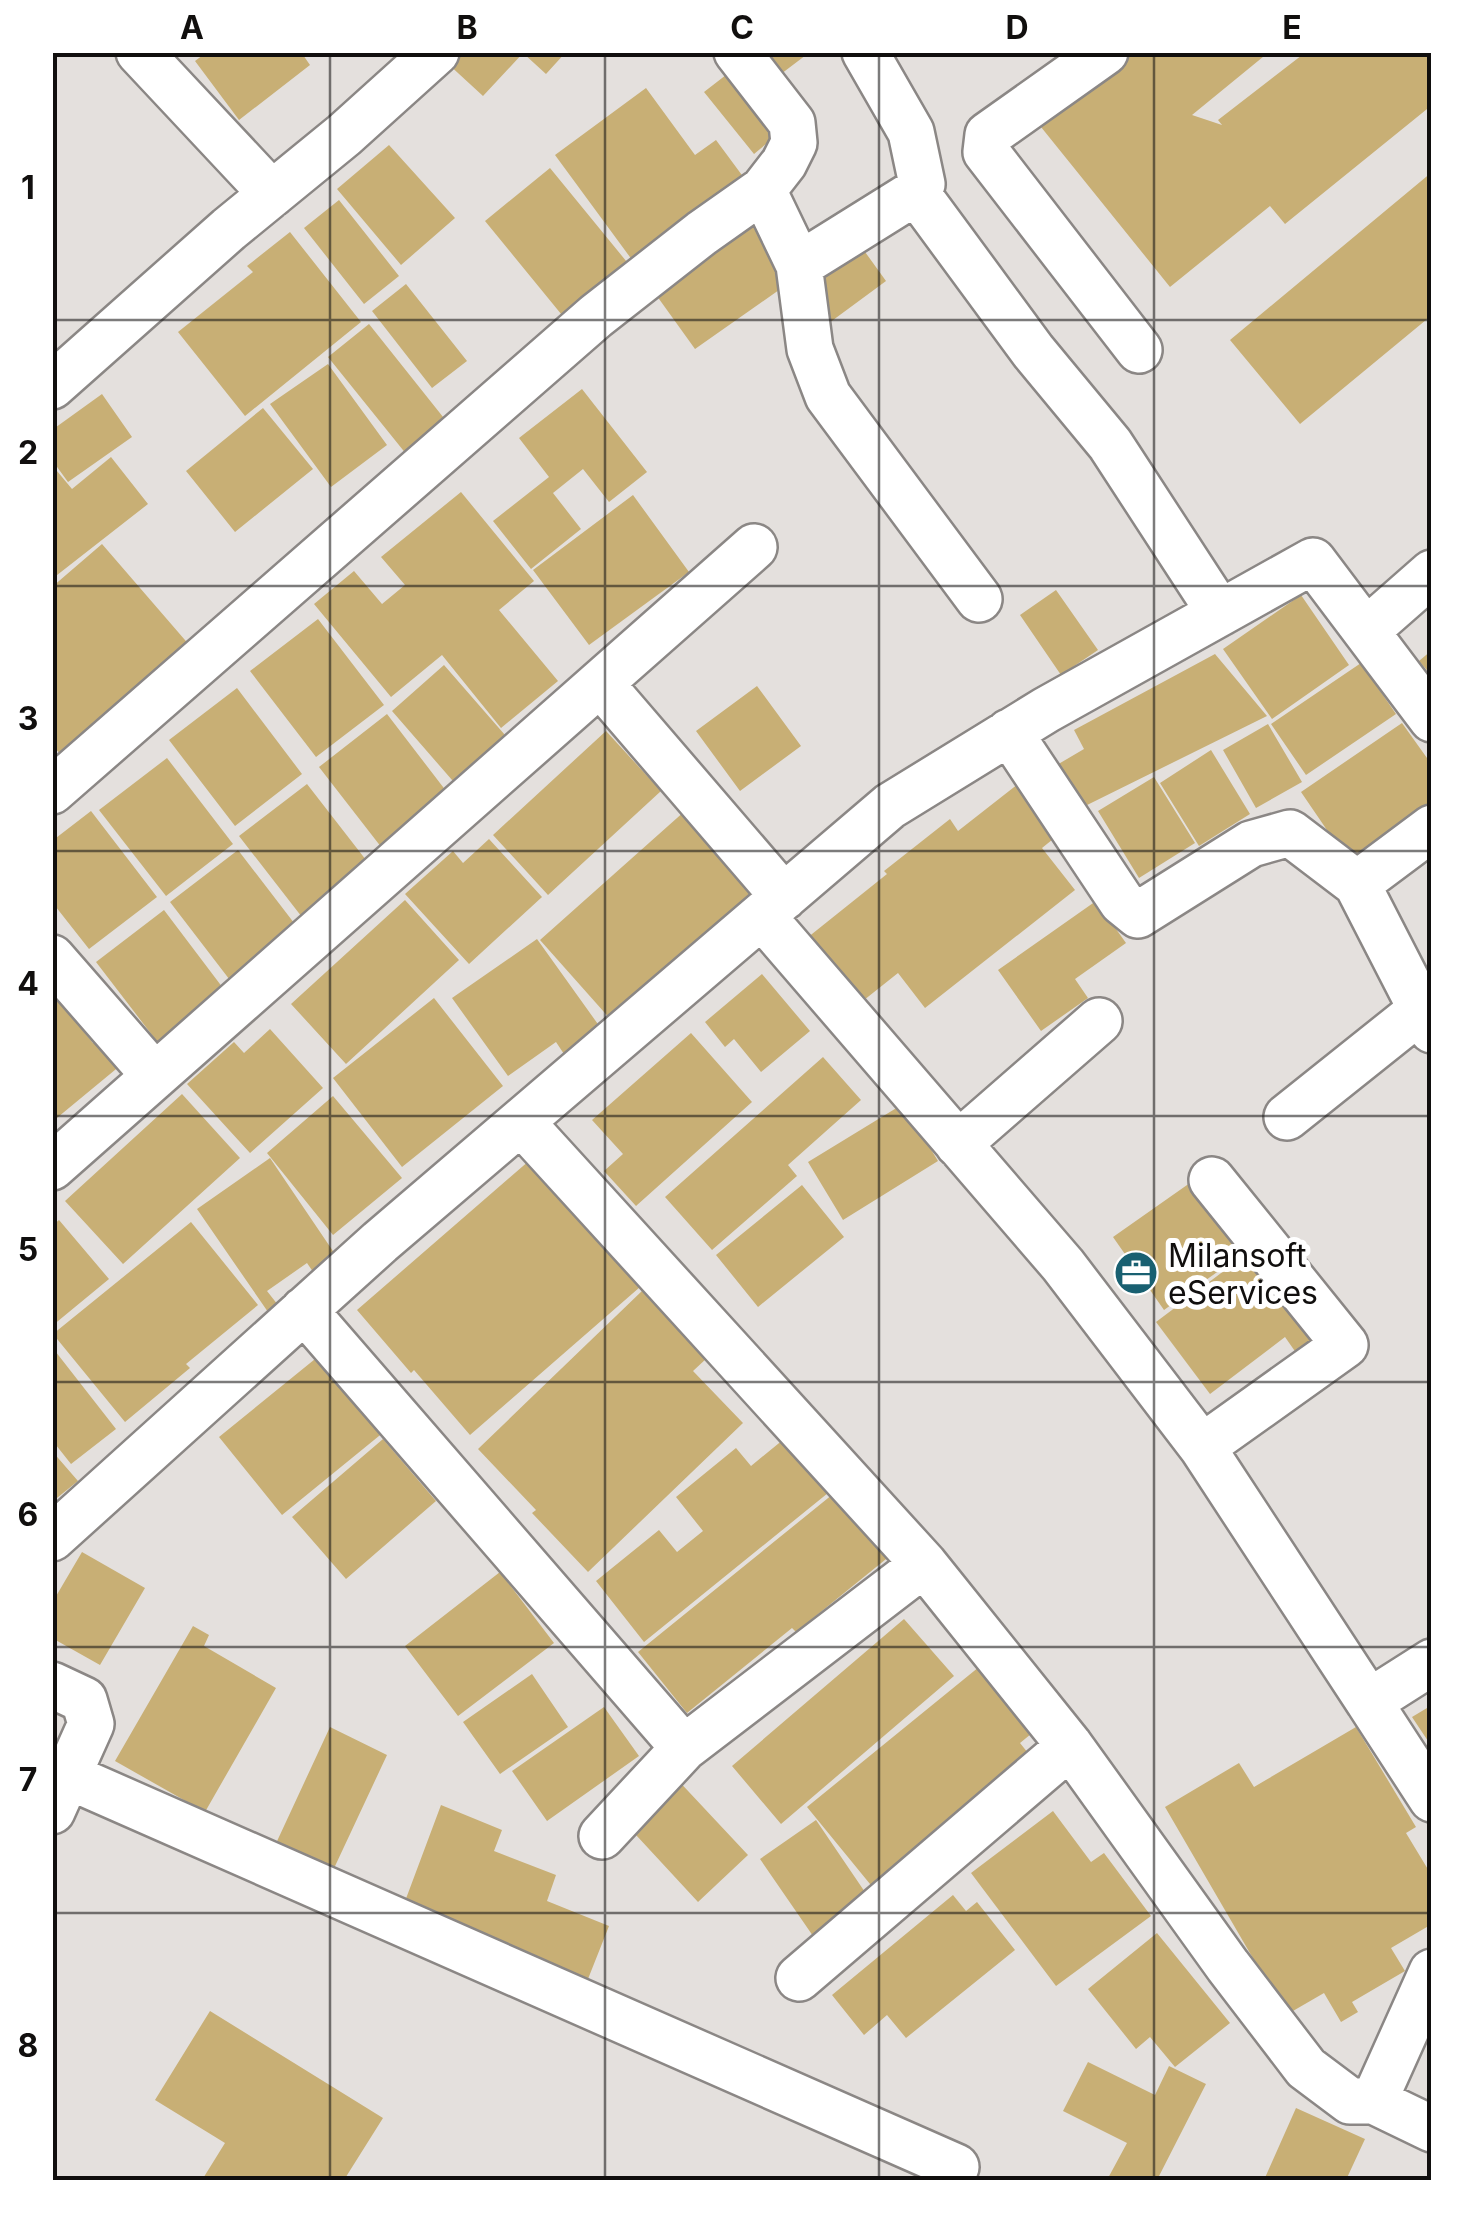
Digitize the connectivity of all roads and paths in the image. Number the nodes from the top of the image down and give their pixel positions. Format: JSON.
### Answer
{"nodes":[{"id":1,"x":139,"y":52,"type":"edge"},
{"id":2,"x":436,"y":52,"type":"edge"},
{"id":3,"x":737,"y":52,"type":"edge"},
{"id":4,"x":865,"y":52,"type":"edge"},
{"id":5,"x":1105,"y":52,"type":"edge"},
{"id":6,"x":764,"y":190,"type":"junction"},
{"id":7,"x":916,"y":192,"type":"junction"},
{"id":8,"x":272,"y":194,"type":"junction"},
{"id":9,"x":800,"y":265,"type":"junction"},
{"id":10,"x":1139,"y":350,"type":"dead end"},
{"id":11,"x":52,"y":386,"type":"edge"},
{"id":12,"x":754,"y":547,"type":"dead end"},
{"id":13,"x":1432,"y":573,"type":"edge"},
{"id":14,"x":979,"y":599,"type":"dead end"},
{"id":15,"x":1220,"y":613,"type":"junction"},
{"id":16,"x":1366,"y":631,"type":"junction"},
{"id":17,"x":600,"y":683,"type":"junction"},
{"id":18,"x":1432,"y":720,"type":"edge"},
{"id":19,"x":1009,"y":732,"type":"junction"},
{"id":20,"x":52,"y":791,"type":"edge"},
{"id":21,"x":1432,"y":828,"type":"edge"},
{"id":22,"x":1358,"y":884,"type":"junction"},
{"id":23,"x":773,"y":906,"type":"junction"},
{"id":24,"x":52,"y":958,"type":"edge"},
{"id":25,"x":1426,"y":1020,"type":"edge"},
{"id":26,"x":1098,"y":1021,"type":"dead end"},
{"id":27,"x":155,"y":1076,"type":"junction"},
{"id":28,"x":1287,"y":1117,"type":"dead end"},
{"id":29,"x":522,"y":1122,"type":"junction"},
{"id":30,"x":958,"y":1144,"type":"junction"},
{"id":31,"x":52,"y":1166,"type":"edge"},
{"id":32,"x":1212,"y":1180,"type":"dead end"},
{"id":33,"x":304,"y":1310,"type":"junction"},
{"id":34,"x":1202,"y":1447,"type":"junction"},
{"id":35,"x":52,"y":1538,"type":"edge"},
{"id":36,"x":924,"y":1564,"type":"junction"},
{"id":37,"x":1432,"y":1662,"type":"edge"},
{"id":38,"x":52,"y":1685,"type":"edge"},
{"id":39,"x":1370,"y":1702,"type":"junction"},
{"id":40,"x":1070,"y":1746,"type":"junction"},
{"id":41,"x":684,"y":1748,"type":"junction"},
{"id":42,"x":60,"y":1793,"type":"edge"},
{"id":43,"x":1432,"y":1799,"type":"edge"},
{"id":44,"x":602,"y":1836,"type":"dead end"},
{"id":45,"x":1432,"y":1972,"type":"edge"},
{"id":46,"x":799,"y":1978,"type":"dead end"},
{"id":47,"x":1416,"y":2049,"type":"edge"},
{"id":48,"x":1374,"y":2101,"type":"junction"},
{"id":49,"x":1432,"y":2129,"type":"edge"},
{"id":50,"x":956,"y":2167,"type":"dead end"}],
"edges":[{"from":1,"to":8,"type":"street"},
{"from":2,"to":8,"type":"street"},
{"from":3,"to":6,"type":"street"},
{"from":4,"to":7,"type":"street"},
{"from":5,"to":10,"type":"street"},
{"from":6,"to":9,"type":"street"},
{"from":6,"to":20,"type":"street"},
{"from":7,"to":9,"type":"street"},
{"from":7,"to":15,"type":"street"},
{"from":8,"to":11,"type":"street"},
{"from":9,"to":14,"type":"street"},
{"from":12,"to":17,"type":"street"},
{"from":13,"to":16,"type":"street"},
{"from":15,"to":16,"type":"street"},
{"from":15,"to":19,"type":"street"},
{"from":16,"to":18,"type":"street"},
{"from":17,"to":23,"type":"street"},
{"from":17,"to":27,"type":"street"},
{"from":19,"to":22,"type":"street"},
{"from":19,"to":23,"type":"street"},
{"from":21,"to":22,"type":"street"},
{"from":22,"to":25,"type":"street"},
{"from":23,"to":29,"type":"street"},
{"from":23,"to":30,"type":"street"},
{"from":24,"to":27,"type":"street"},
{"from":25,"to":28,"type":"street"},
{"from":26,"to":30,"type":"street"},
{"from":27,"to":31,"type":"street"},
{"from":29,"to":33,"type":"street"},
{"from":29,"to":36,"type":"street"},
{"from":30,"to":34,"type":"street"},
{"from":32,"to":34,"type":"street"},
{"from":33,"to":35,"type":"street"},
{"from":33,"to":41,"type":"street"},
{"from":34,"to":39,"type":"street"},
{"from":36,"to":40,"type":"street"},
{"from":36,"to":41,"type":"street"},
{"from":37,"to":39,"type":"street"},
{"from":38,"to":42,"type":"street"},
{"from":39,"to":43,"type":"street"},
{"from":40,"to":46,"type":"street"},
{"from":40,"to":48,"type":"street"},
{"from":41,"to":44,"type":"street"},
{"from":42,"to":50,"type":"street"},
{"from":45,"to":47,"type":"street"},
{"from":47,"to":48,"type":"street"},
{"from":48,"to":49,"type":"street"}]}
